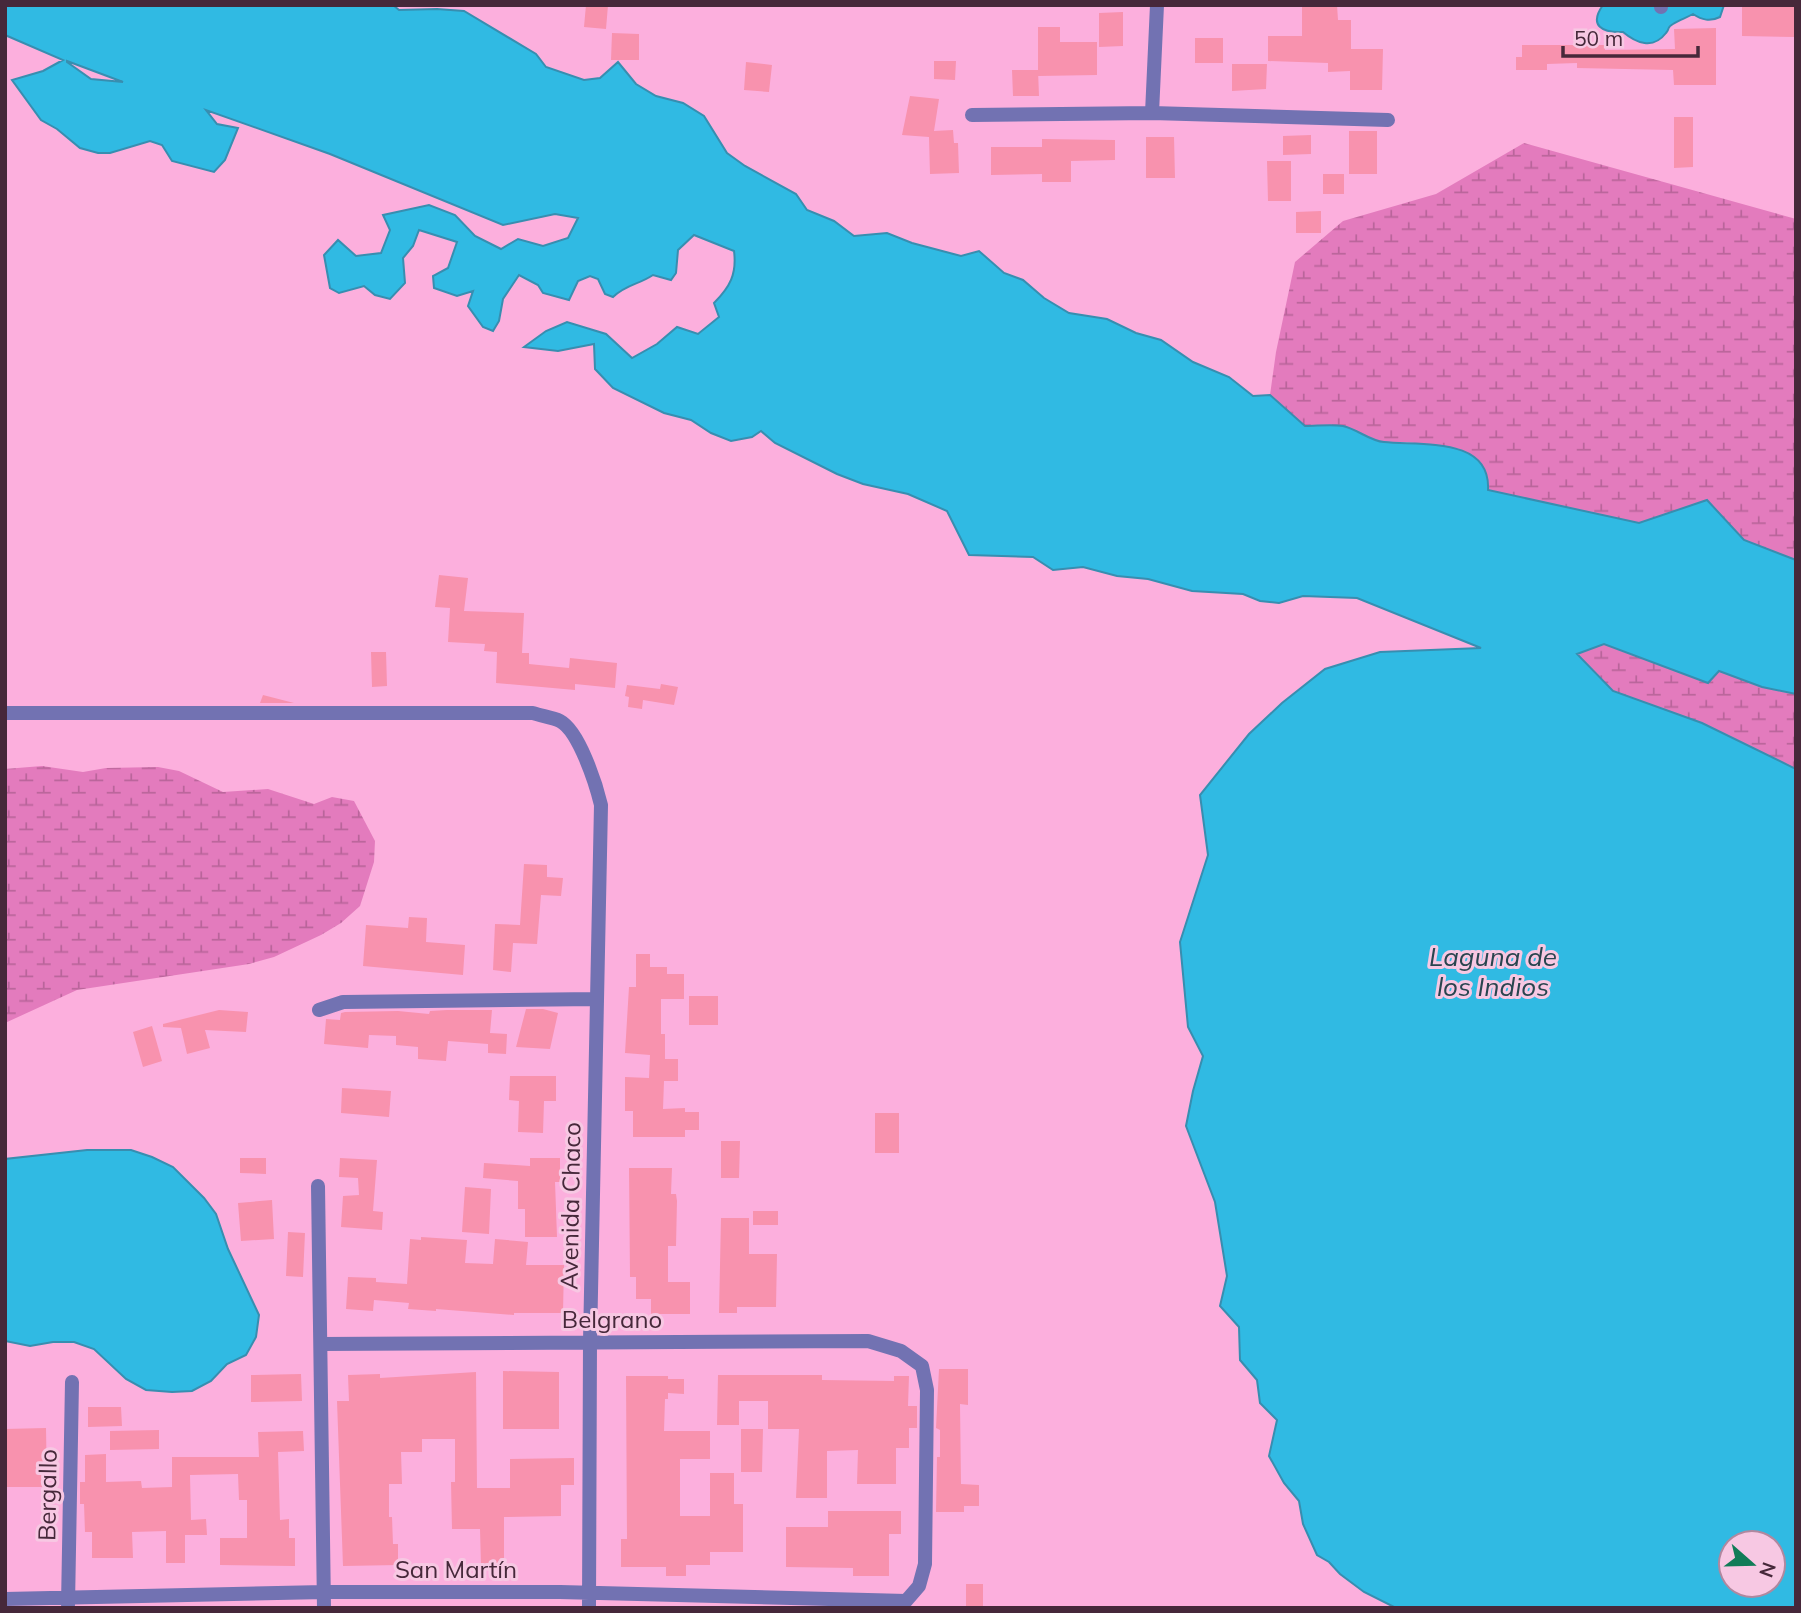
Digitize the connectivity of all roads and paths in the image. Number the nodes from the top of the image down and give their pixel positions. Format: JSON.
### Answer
{"nodes":[{"id":1,"x":1157,"y":5,"type":"edge"},
{"id":2,"x":1152,"y":113,"type":"junction"},
{"id":3,"x":972,"y":115,"type":"dead end"},
{"id":4,"x":1388,"y":120,"type":"dead end"},
{"id":5,"x":5,"y":713,"type":"edge"},
{"id":6,"x":596,"y":999,"type":"junction"},
{"id":7,"x":319,"y":1010,"type":"dead end"},
{"id":8,"x":318,"y":1186,"type":"dead end"},
{"id":9,"x":590,"y":1341,"type":"junction"},
{"id":10,"x":321,"y":1344,"type":"junction"},
{"id":11,"x":72,"y":1382,"type":"dead end"},
{"id":12,"x":324,"y":1591,"type":"junction"},
{"id":13,"x":5,"y":1599,"type":"edge"},
{"id":14,"x":589,"y":1601,"type":"edge"},
{"id":15,"x":906,"y":1601,"type":"joint"},
{"id":16,"x":68,"y":1603,"type":"edge"},
{"id":17,"x":324,"y":1608,"type":"edge"}],
"edges":[{"from":1,"to":2,"type":"street"},
{"from":2,"to":3,"type":"street"},
{"from":2,"to":4,"type":"street"},
{"from":5,"to":6,"type":"street","name":"Avenida Chaco"},
{"from":6,"to":7,"type":"street"},
{"from":6,"to":9,"type":"street","name":"Avenida Chaco"},
{"from":8,"to":10,"type":"street"},
{"from":9,"to":10,"type":"street","name":"Belgrano"},
{"from":9,"to":14,"type":"street","name":"Avenida Chaco"},
{"from":9,"to":15,"type":"street","name":"Belgrano"},
{"from":10,"to":12,"type":"street"},
{"from":11,"to":16,"type":"street","name":"Bergallo"},
{"from":12,"to":14,"type":"street","name":"San Martín"},
{"from":12,"to":16,"type":"street","name":"San Martín"},
{"from":12,"to":17,"type":"street"},
{"from":13,"to":16,"type":"street","name":"San Martín"},
{"from":14,"to":15,"type":"street","name":"San Martín"}]}
